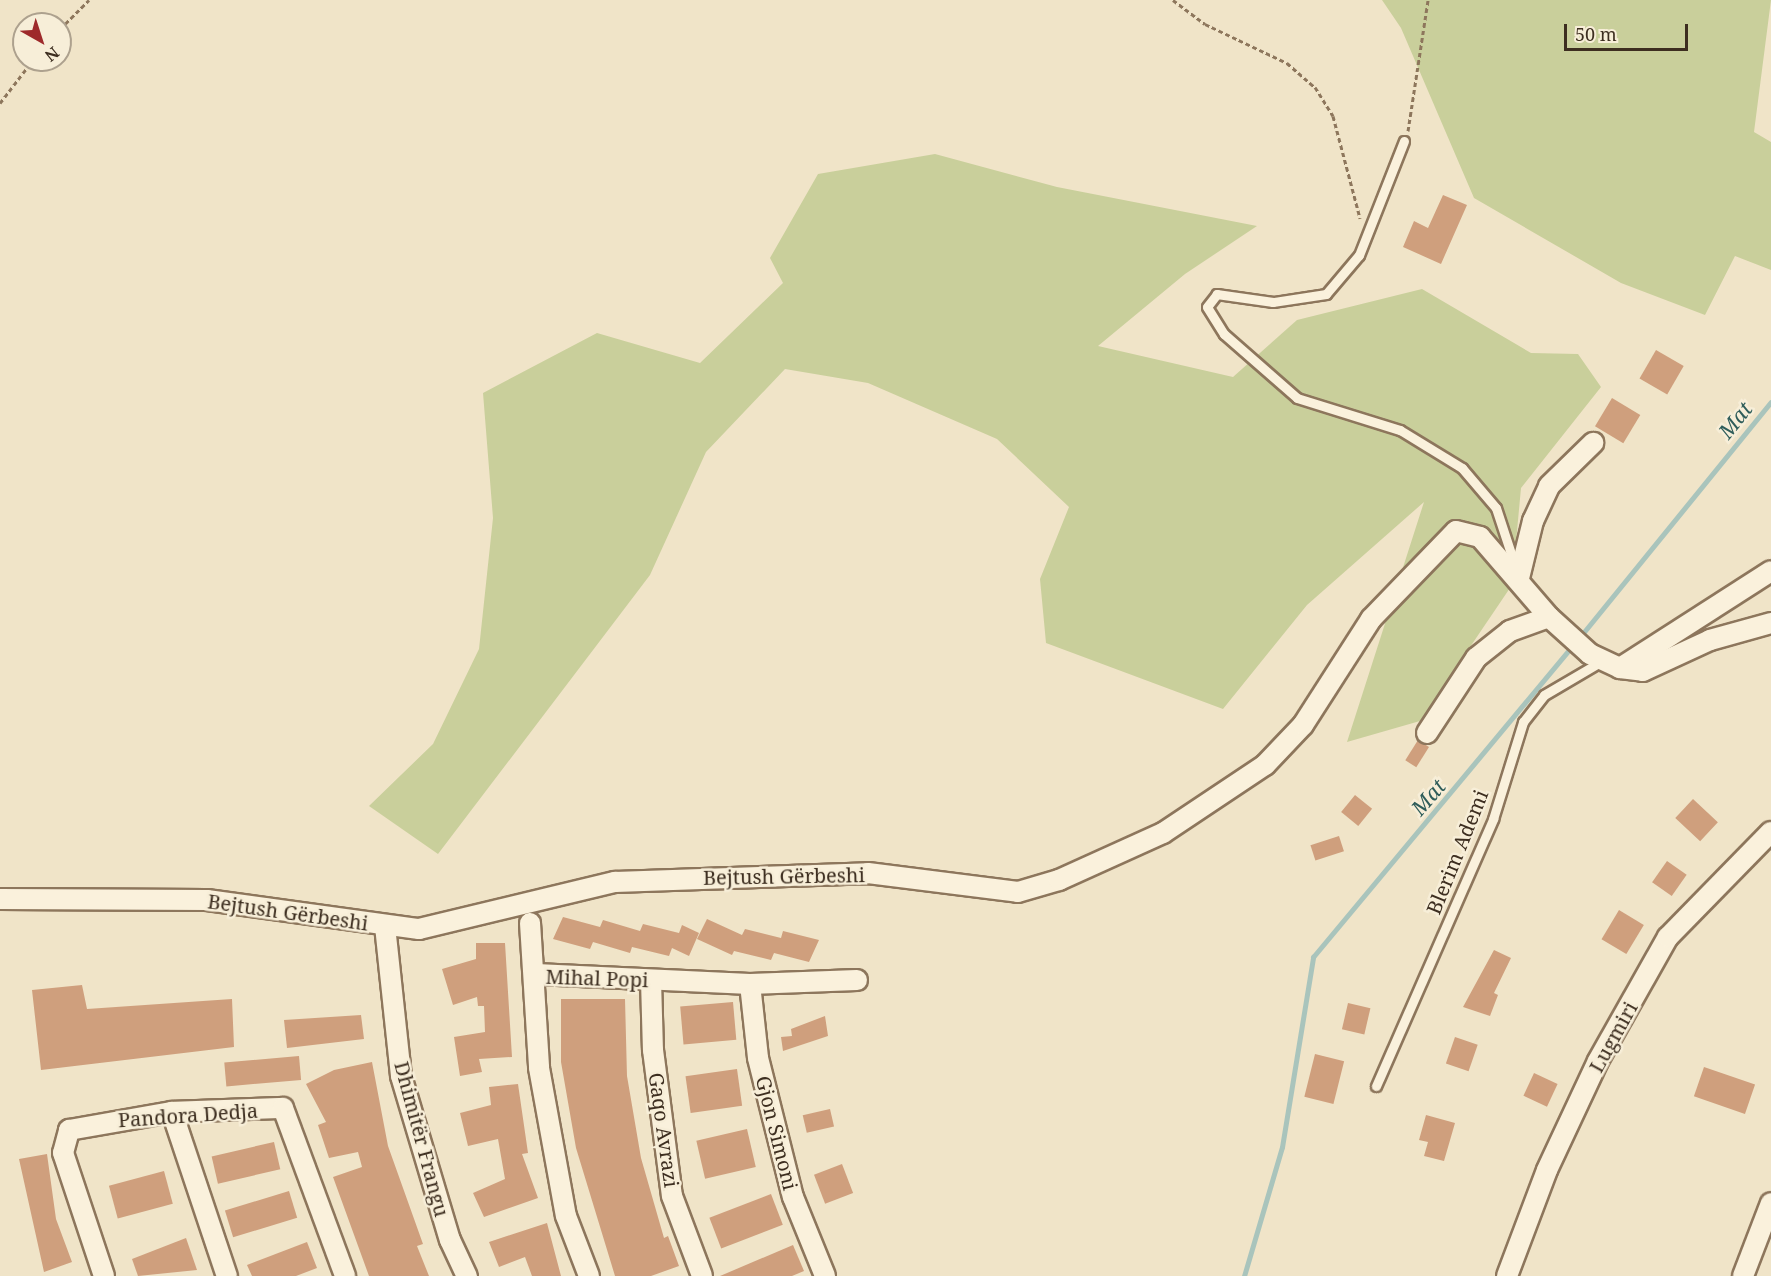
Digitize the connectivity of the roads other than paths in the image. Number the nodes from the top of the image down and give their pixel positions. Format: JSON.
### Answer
{"nodes":[{"id":1,"x":1404,"y":141,"type":"road end"},
{"id":2,"x":1593,"y":443,"type":"dead end"},
{"id":3,"x":1771,"y":571,"type":"edge"},
{"id":4,"x":1519,"y":578,"type":"junction"},
{"id":5,"x":1549,"y":616,"type":"junction"},
{"id":6,"x":1771,"y":623,"type":"edge"},
{"id":7,"x":1604,"y":661,"type":"junction"},
{"id":8,"x":1427,"y":733,"type":"dead end"},
{"id":9,"x":1771,"y":832,"type":"edge"},
{"id":10,"x":0,"y":899,"type":"edge"},
{"id":11,"x":530,"y":923,"type":"dead end"},
{"id":12,"x":385,"y":926,"type":"junction"},
{"id":13,"x":536,"y":974,"type":"junction"},
{"id":14,"x":651,"y":980,"type":"junction"},
{"id":15,"x":857,"y":980,"type":"dead end"},
{"id":16,"x":750,"y":984,"type":"junction"},
{"id":17,"x":1376,"y":1086,"type":"dead end"},
{"id":18,"x":172,"y":1112,"type":"junction"},
{"id":19,"x":1771,"y":1203,"type":"edge"},
{"id":20,"x":104,"y":1276,"type":"edge"},
{"id":21,"x":227,"y":1276,"type":"edge"},
{"id":22,"x":345,"y":1276,"type":"edge"},
{"id":23,"x":467,"y":1276,"type":"edge"},
{"id":24,"x":589,"y":1276,"type":"edge"},
{"id":25,"x":702,"y":1276,"type":"edge"},
{"id":26,"x":825,"y":1276,"type":"edge"},
{"id":27,"x":1507,"y":1276,"type":"edge"},
{"id":28,"x":1743,"y":1276,"type":"edge"}],
"edges":[{"from":1,"to":4,"type":"lane"},
{"from":2,"to":4,"type":"street"},
{"from":3,"to":7,"type":"street"},
{"from":4,"to":5,"type":"street","name":"Bejtush Gërbeshi"},
{"from":4,"to":12,"type":"street","name":"Bejtush Gërbeshi"},
{"from":5,"to":7,"type":"street","name":"Bejtush Gërbeshi"},
{"from":5,"to":8,"type":"street"},
{"from":6,"to":7,"type":"street"},
{"from":7,"to":17,"type":"lane","name":"Blerim Ademi"},
{"from":9,"to":27,"type":"street","name":"Lugmiri"},
{"from":10,"to":12,"type":"street","name":"Bejtush Gërbeshi"},
{"from":11,"to":13,"type":"street"},
{"from":12,"to":23,"type":"street","name":"Dhimitër Frangu"},
{"from":13,"to":14,"type":"street","name":"Mihal Popi"},
{"from":13,"to":24,"type":"street","name":"Mihal Popi"},
{"from":14,"to":16,"type":"street","name":"Mihal Popi"},
{"from":14,"to":25,"type":"street","name":"Gaqo Avrazi"},
{"from":15,"to":16,"type":"street","name":"Mihal Popi"},
{"from":16,"to":26,"type":"street","name":"Gjon Simoni"},
{"from":18,"to":20,"type":"street","name":"Pandora Dedja"},
{"from":18,"to":21,"type":"street"},
{"from":18,"to":22,"type":"street","name":"Pandora Dedja"},
{"from":19,"to":28,"type":"street"}]}
